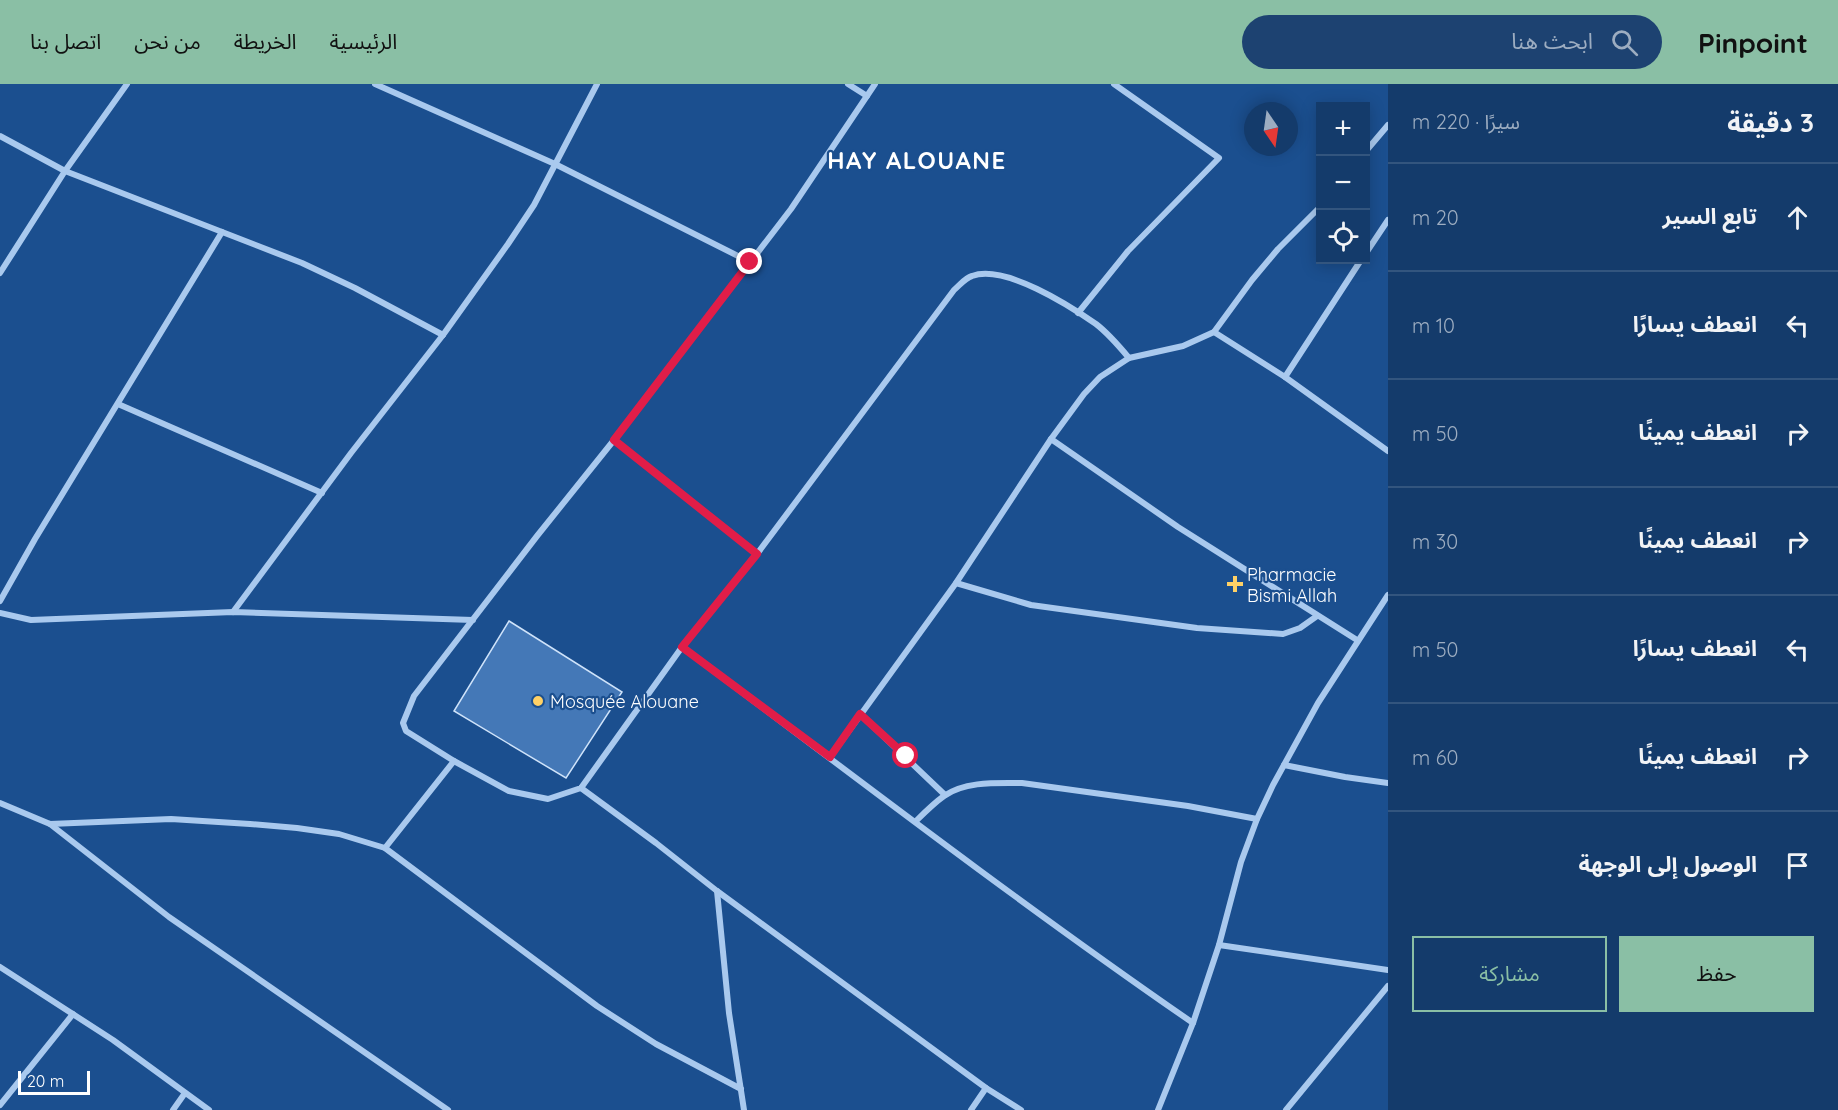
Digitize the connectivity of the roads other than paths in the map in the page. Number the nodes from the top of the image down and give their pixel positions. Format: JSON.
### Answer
{"nodes":[{"id":1,"x":127,"y":84,"type":"edge"},
{"id":2,"x":375,"y":84,"type":"edge"},
{"id":3,"x":597,"y":84,"type":"edge"},
{"id":4,"x":848,"y":84,"type":"edge"},
{"id":5,"x":875,"y":84,"type":"edge"},
{"id":6,"x":1114,"y":84,"type":"edge"},
{"id":7,"x":867,"y":96,"type":"junction"},
{"id":8,"x":1388,"y":125,"type":"edge"},
{"id":9,"x":0,"y":136,"type":"edge"},
{"id":10,"x":1370,"y":145,"type":"edge"},
{"id":11,"x":555,"y":164,"type":"junction"},
{"id":12,"x":65,"y":171,"type":"junction"},
{"id":13,"x":1317,"y":210,"type":"edge"},
{"id":14,"x":1388,"y":220,"type":"edge"},
{"id":15,"x":222,"y":232,"type":"junction"},
{"id":16,"x":1372,"y":242,"type":"joint"},
{"id":17,"x":1370,"y":245,"type":"edge"},
{"id":18,"x":750,"y":262,"type":"junction"},
{"id":19,"x":1358,"y":264,"type":"edge"},
{"id":20,"x":0,"y":273,"type":"edge"},
{"id":21,"x":1078,"y":313,"type":"junction"},
{"id":22,"x":1214,"y":332,"type":"junction"},
{"id":23,"x":443,"y":335,"type":"junction"},
{"id":24,"x":1129,"y":358,"type":"junction"},
{"id":25,"x":1285,"y":377,"type":"junction"},
{"id":26,"x":118,"y":404,"type":"junction"},
{"id":27,"x":1052,"y":439,"type":"junction"},
{"id":28,"x":614,"y":440,"type":"junction"},
{"id":29,"x":1388,"y":452,"type":"edge"},
{"id":30,"x":322,"y":493,"type":"junction"},
{"id":31,"x":757,"y":554,"type":"junction"},
{"id":32,"x":956,"y":583,"type":"junction"},
{"id":33,"x":1388,"y":595,"type":"edge"},
{"id":34,"x":0,"y":601,"type":"edge"},
{"id":35,"x":233,"y":612,"type":"junction"},
{"id":36,"x":0,"y":613,"type":"edge"},
{"id":37,"x":1317,"y":616,"type":"junction"},
{"id":38,"x":473,"y":620,"type":"junction"},
{"id":39,"x":1357,"y":640,"type":"junction"},
{"id":40,"x":682,"y":647,"type":"junction"},
{"id":41,"x":860,"y":714,"type":"junction"},
{"id":42,"x":830,"y":757,"type":"junction"},
{"id":43,"x":454,"y":762,"type":"junction"},
{"id":44,"x":1284,"y":765,"type":"junction"},
{"id":45,"x":1388,"y":783,"type":"edge"},
{"id":46,"x":581,"y":788,"type":"junction"},
{"id":47,"x":945,"y":795,"type":"junction"},
{"id":48,"x":0,"y":803,"type":"edge"},
{"id":49,"x":1257,"y":819,"type":"junction"},
{"id":50,"x":916,"y":821,"type":"junction"},
{"id":51,"x":50,"y":824,"type":"junction"},
{"id":52,"x":385,"y":848,"type":"junction"},
{"id":53,"x":717,"y":891,"type":"junction"},
{"id":54,"x":1219,"y":945,"type":"junction"},
{"id":55,"x":0,"y":967,"type":"edge"},
{"id":56,"x":1388,"y":970,"type":"edge"},
{"id":57,"x":1388,"y":986,"type":"edge"},
{"id":58,"x":73,"y":1014,"type":"junction"},
{"id":59,"x":1193,"y":1023,"type":"junction"},
{"id":60,"x":986,"y":1088,"type":"junction"},
{"id":61,"x":741,"y":1089,"type":"junction"},
{"id":62,"x":184,"y":1093,"type":"junction"},
{"id":63,"x":0,"y":1105,"type":"edge"},
{"id":64,"x":173,"y":1110,"type":"edge"},
{"id":65,"x":209,"y":1110,"type":"edge"},
{"id":66,"x":448,"y":1110,"type":"edge"},
{"id":67,"x":744,"y":1110,"type":"edge"},
{"id":68,"x":971,"y":1110,"type":"edge"},
{"id":69,"x":1021,"y":1110,"type":"edge"},
{"id":70,"x":1158,"y":1110,"type":"edge"},
{"id":71,"x":1286,"y":1110,"type":"edge"}],
"edges":[{"from":1,"to":12,"type":"street"},
{"from":2,"to":11,"type":"street"},
{"from":3,"to":11,"type":"street"},
{"from":4,"to":7,"type":"street"},
{"from":5,"to":7,"type":"street"},
{"from":6,"to":21,"type":"street"},
{"from":7,"to":18,"type":"street"},
{"from":8,"to":10,"type":"street"},
{"from":9,"to":12,"type":"street"},
{"from":11,"to":18,"type":"street"},
{"from":11,"to":23,"type":"street"},
{"from":12,"to":15,"type":"street"},
{"from":12,"to":20,"type":"street"},
{"from":13,"to":22,"type":"street"},
{"from":14,"to":16,"type":"street"},
{"from":15,"to":23,"type":"street"},
{"from":15,"to":26,"type":"street"},
{"from":16,"to":17,"type":"street"},
{"from":18,"to":28,"type":"street"},
{"from":19,"to":25,"type":"street"},
{"from":21,"to":24,"type":"street"},
{"from":21,"to":31,"type":"street"},
{"from":22,"to":24,"type":"street"},
{"from":22,"to":25,"type":"street"},
{"from":23,"to":30,"type":"street"},
{"from":24,"to":27,"type":"street"},
{"from":25,"to":29,"type":"street"},
{"from":26,"to":30,"type":"street"},
{"from":26,"to":34,"type":"street"},
{"from":27,"to":32,"type":"street"},
{"from":27,"to":37,"type":"street"},
{"from":28,"to":31,"type":"street"},
{"from":28,"to":38,"type":"street"},
{"from":30,"to":35,"type":"street"},
{"from":31,"to":40,"type":"street"},
{"from":32,"to":37,"type":"street"},
{"from":32,"to":41,"type":"street"},
{"from":33,"to":39,"type":"street"},
{"from":35,"to":36,"type":"street"},
{"from":35,"to":38,"type":"street"},
{"from":37,"to":39,"type":"street"},
{"from":38,"to":43,"type":"street"},
{"from":39,"to":44,"type":"street"},
{"from":40,"to":42,"type":"street"},
{"from":40,"to":46,"type":"street"},
{"from":41,"to":42,"type":"street"},
{"from":41,"to":47,"type":"street"},
{"from":42,"to":50,"type":"street"},
{"from":43,"to":46,"type":"street"},
{"from":43,"to":52,"type":"street"},
{"from":44,"to":45,"type":"street"},
{"from":44,"to":49,"type":"street"},
{"from":46,"to":53,"type":"street"},
{"from":47,"to":49,"type":"street"},
{"from":47,"to":50,"type":"street"},
{"from":48,"to":51,"type":"street"},
{"from":49,"to":54,"type":"street"},
{"from":50,"to":59,"type":"street"},
{"from":51,"to":52,"type":"street"},
{"from":51,"to":66,"type":"street"},
{"from":52,"to":61,"type":"street"},
{"from":53,"to":60,"type":"street"},
{"from":53,"to":61,"type":"street"},
{"from":54,"to":56,"type":"street"},
{"from":54,"to":59,"type":"street"},
{"from":55,"to":58,"type":"street"},
{"from":57,"to":71,"type":"street"},
{"from":58,"to":62,"type":"street"},
{"from":58,"to":63,"type":"street"},
{"from":59,"to":70,"type":"street"},
{"from":60,"to":68,"type":"street"},
{"from":60,"to":69,"type":"street"},
{"from":61,"to":67,"type":"street"},
{"from":62,"to":64,"type":"street"},
{"from":62,"to":65,"type":"street"}]}
